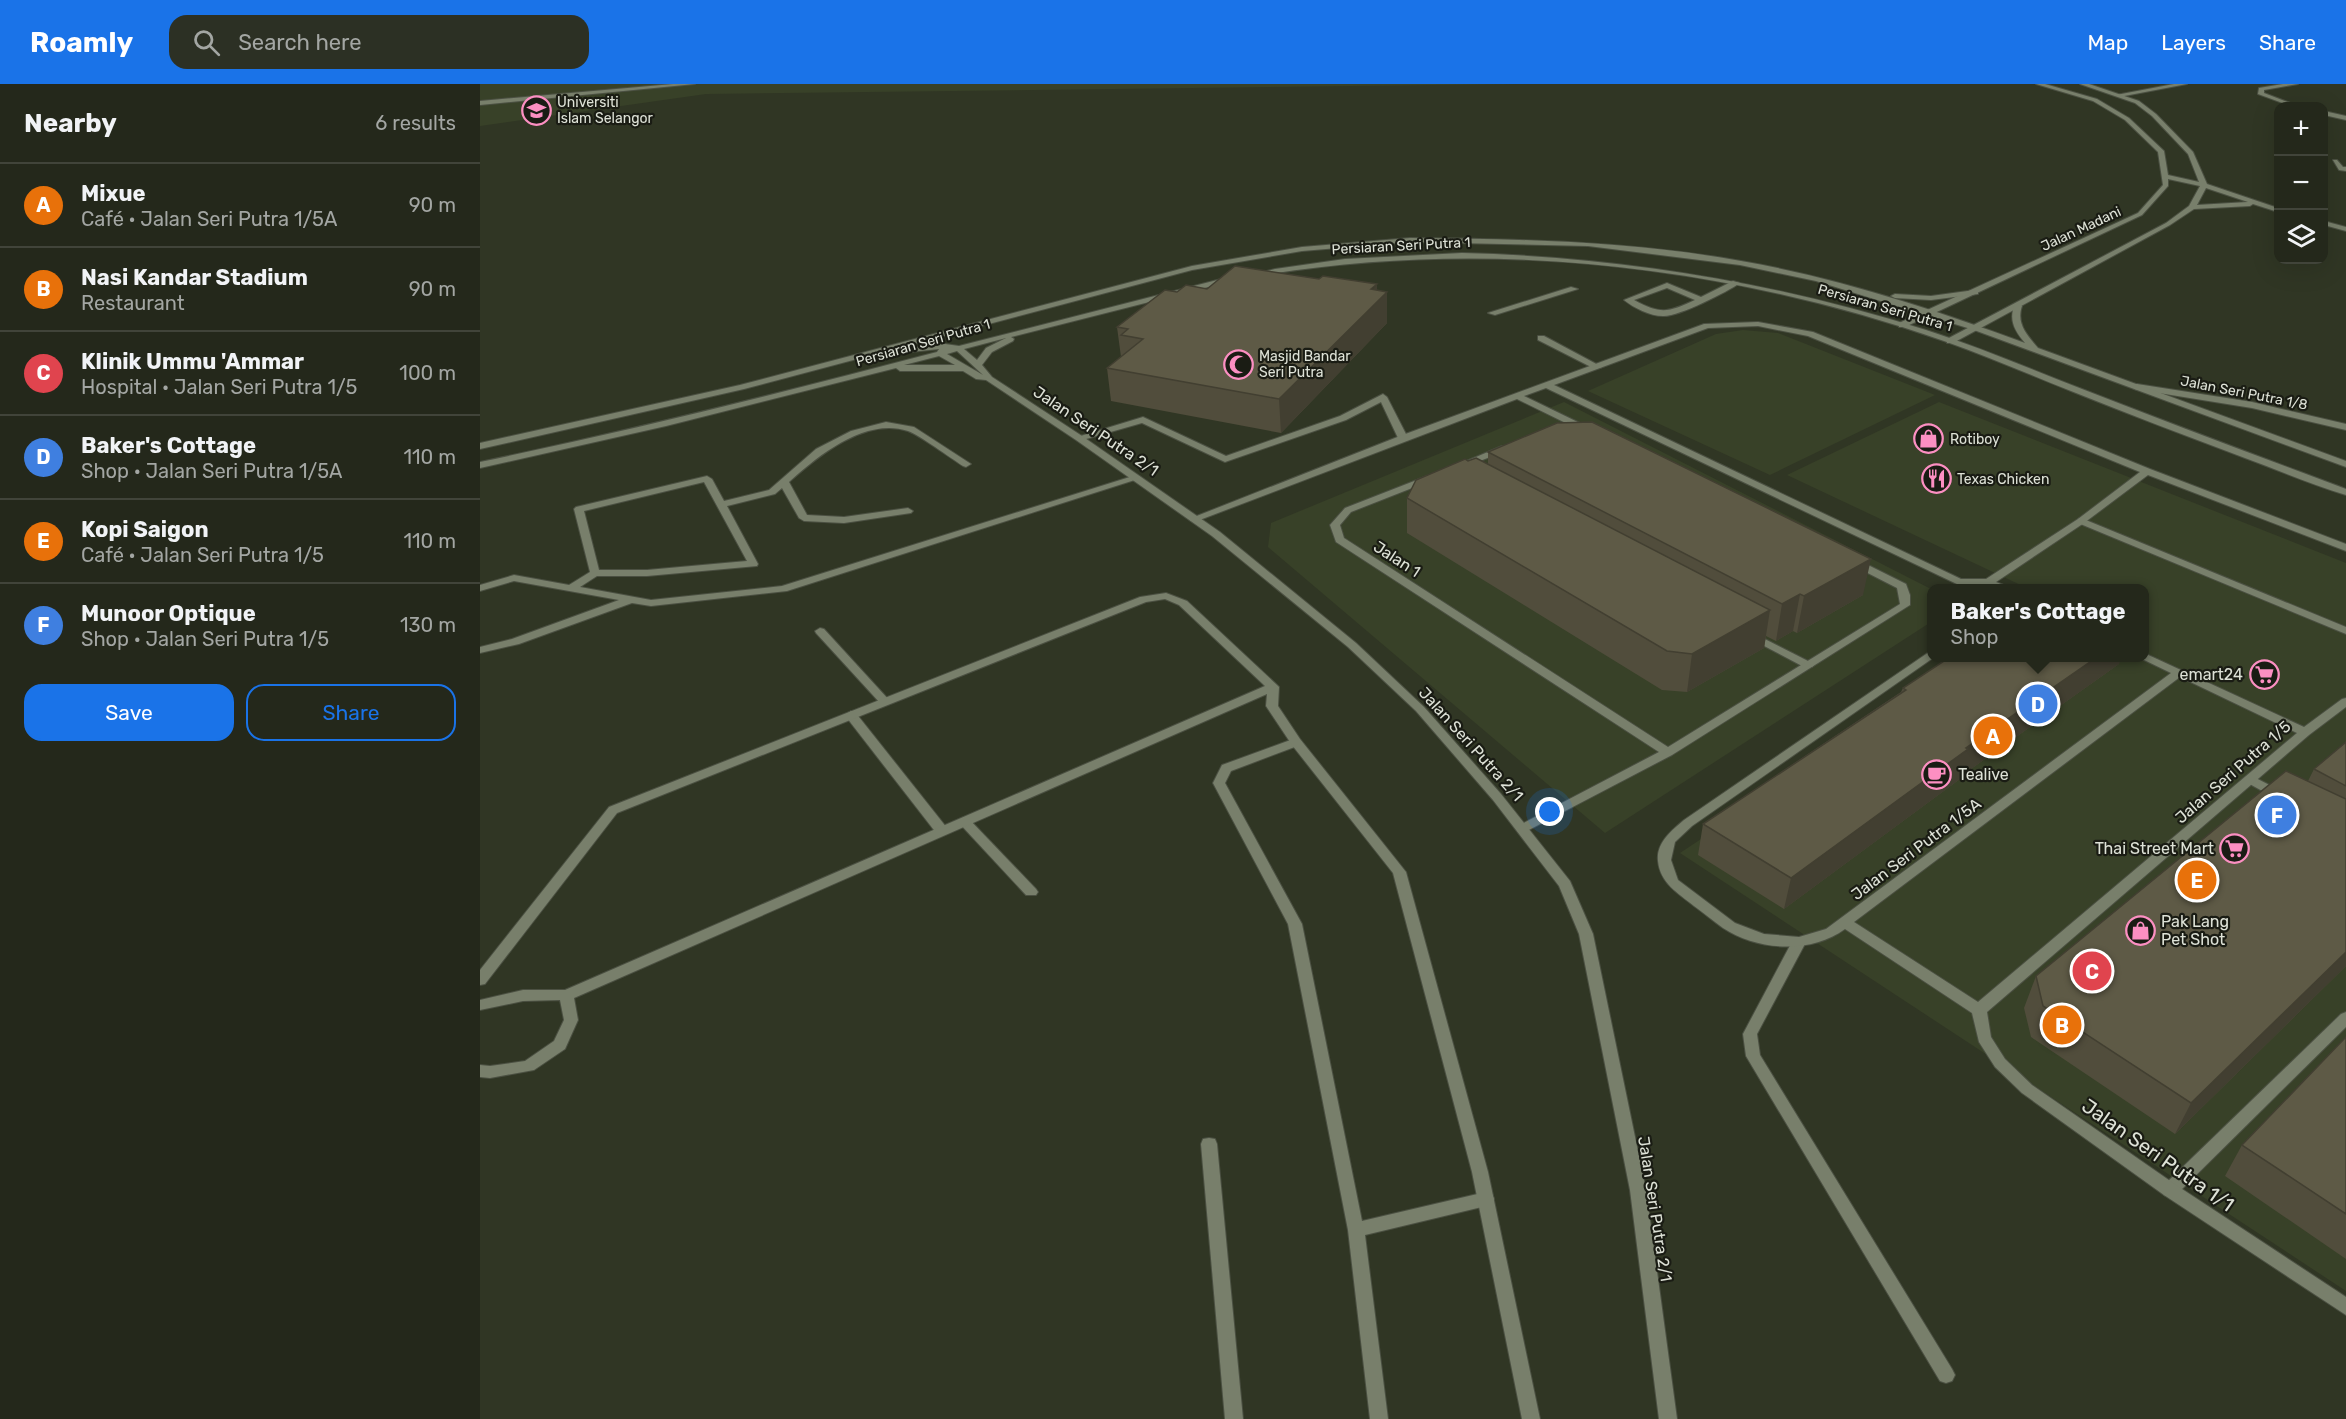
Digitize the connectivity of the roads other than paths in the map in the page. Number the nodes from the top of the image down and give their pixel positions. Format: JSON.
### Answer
{"nodes":[{"id":1,"x":634,"y":84,"type":"edge"},
{"id":2,"x":692,"y":84,"type":"edge"},
{"id":3,"x":2039,"y":84,"type":"edge"},
{"id":4,"x":2083,"y":84,"type":"edge"},
{"id":5,"x":2184,"y":84,"type":"edge"},
{"id":6,"x":2295,"y":84,"type":"edge"},
{"id":7,"x":590,"y":93,"type":"junction"},
{"id":8,"x":2119,"y":95,"type":"junction"},
{"id":9,"x":2284,"y":102,"type":"edge"},
{"id":10,"x":480,"y":103,"type":"edge"},
{"id":11,"x":2328,"y":114,"type":"edge"},
{"id":12,"x":2346,"y":118,"type":"edge"},
{"id":13,"x":2335,"y":161,"type":"dead end"},
{"id":14,"x":2346,"y":169,"type":"edge"},
{"id":15,"x":2165,"y":176,"type":"junction"},
{"id":16,"x":2204,"y":185,"type":"junction"},
{"id":17,"x":2258,"y":204,"type":"junction"},
{"id":18,"x":2192,"y":207,"type":"junction"},
{"id":19,"x":2274,"y":209,"type":"edge"},
{"id":20,"x":2328,"y":223,"type":"edge"},
{"id":21,"x":2346,"y":229,"type":"edge"},
{"id":22,"x":1252,"y":275,"type":"edge"},
{"id":23,"x":1242,"y":277,"type":"edge"},
{"id":24,"x":1736,"y":283,"type":"junction"},
{"id":25,"x":1574,"y":289,"type":"dead end"},
{"id":26,"x":1975,"y":292,"type":"junction"},
{"id":27,"x":1864,"y":293,"type":"junction"},
{"id":28,"x":1700,"y":299,"type":"junction"},
{"id":29,"x":1057,"y":304,"type":"junction"},
{"id":30,"x":2018,"y":306,"type":"junction"},
{"id":31,"x":1931,"y":312,"type":"junction"},
{"id":32,"x":1492,"y":313,"type":"dead end"},
{"id":33,"x":1041,"y":324,"type":"junction"},
{"id":34,"x":1902,"y":325,"type":"junction"},
{"id":35,"x":1977,"y":328,"type":"junction"},
{"id":36,"x":1541,"y":338,"type":"dead end"},
{"id":37,"x":1950,"y":341,"type":"junction"},
{"id":38,"x":958,"y":348,"type":"junction"},
{"id":39,"x":942,"y":349,"type":"junction"},
{"id":40,"x":2034,"y":349,"type":"junction"},
{"id":41,"x":977,"y":364,"type":"junction"},
{"id":42,"x":1598,"y":367,"type":"junction"},
{"id":43,"x":964,"y":368,"type":"junction"},
{"id":44,"x":854,"y":376,"type":"junction"},
{"id":45,"x":988,"y":378,"type":"junction"},
{"id":46,"x":1548,"y":386,"type":"junction"},
{"id":47,"x":741,"y":387,"type":"junction"},
{"id":48,"x":2137,"y":387,"type":"junction"},
{"id":49,"x":1519,"y":397,"type":"junction"},
{"id":50,"x":2346,"y":427,"type":"edge"},
{"id":51,"x":1592,"y":433,"type":"edge"},
{"id":52,"x":1079,"y":438,"type":"junction"},
{"id":53,"x":1404,"y":438,"type":"junction"},
{"id":54,"x":480,"y":446,"type":"edge"},
{"id":55,"x":1508,"y":447,"type":"edge"},
{"id":56,"x":966,"y":464,"type":"dead end"},
{"id":57,"x":2346,"y":464,"type":"edge"},
{"id":58,"x":480,"y":465,"type":"edge"},
{"id":59,"x":1446,"y":471,"type":"edge"},
{"id":60,"x":2147,"y":471,"type":"junction"},
{"id":61,"x":1435,"y":476,"type":"edge"},
{"id":62,"x":1136,"y":478,"type":"junction"},
{"id":63,"x":784,"y":482,"type":"junction"},
{"id":64,"x":2346,"y":492,"type":"edge"},
{"id":65,"x":720,"y":505,"type":"junction"},
{"id":66,"x":908,"y":511,"type":"dead end"},
{"id":67,"x":1194,"y":519,"type":"junction"},
{"id":68,"x":2080,"y":521,"type":"junction"},
{"id":69,"x":2346,"y":548,"type":"edge"},
{"id":70,"x":1848,"y":560,"type":"edge"},
{"id":71,"x":594,"y":573,"type":"junction"},
{"id":72,"x":1988,"y":582,"type":"junction"},
{"id":73,"x":1993,"y":584,"type":"edge"},
{"id":74,"x":480,"y":588,"type":"edge"},
{"id":75,"x":571,"y":588,"type":"junction"},
{"id":76,"x":631,"y":599,"type":"junction"},
{"id":77,"x":820,"y":631,"type":"dead end"},
{"id":78,"x":2346,"y":631,"type":"edge"},
{"id":79,"x":1746,"y":632,"type":"edge"},
{"id":80,"x":480,"y":650,"type":"edge"},
{"id":81,"x":1927,"y":656,"type":"edge"},
{"id":82,"x":2149,"y":658,"type":"edge"},
{"id":83,"x":1808,"y":665,"type":"junction"},
{"id":84,"x":2179,"y":673,"type":"junction"},
{"id":85,"x":1273,"y":687,"type":"junction"},
{"id":86,"x":2346,"y":701,"type":"edge"},
{"id":87,"x":885,"y":702,"type":"junction"},
{"id":88,"x":851,"y":715,"type":"junction"},
{"id":89,"x":2305,"y":732,"type":"junction"},
{"id":90,"x":1296,"y":742,"type":"junction"},
{"id":91,"x":1668,"y":752,"type":"junction"},
{"id":92,"x":2250,"y":779,"type":"junction"},
{"id":93,"x":2288,"y":800,"type":"edge"},
{"id":94,"x":964,"y":821,"type":"junction"},
{"id":95,"x":1523,"y":829,"type":"junction"},
{"id":96,"x":942,"y":831,"type":"junction"},
{"id":97,"x":1031,"y":892,"type":"dead end"},
{"id":98,"x":1845,"y":922,"type":"junction"},
{"id":99,"x":1799,"y":942,"type":"junction"},
{"id":100,"x":480,"y":980,"type":"edge"},
{"id":101,"x":566,"y":995,"type":"junction"},
{"id":102,"x":480,"y":1005,"type":"edge"},
{"id":103,"x":1979,"y":1010,"type":"junction"},
{"id":104,"x":2346,"y":1018,"type":"edge"},
{"id":105,"x":480,"y":1071,"type":"edge"},
{"id":106,"x":1209,"y":1144,"type":"dead end"},
{"id":107,"x":2170,"y":1190,"type":"junction"},
{"id":108,"x":1485,"y":1199,"type":"junction"},
{"id":109,"x":1356,"y":1230,"type":"junction"},
{"id":110,"x":2346,"y":1307,"type":"edge"},
{"id":111,"x":1946,"y":1375,"type":"dead end"},
{"id":112,"x":1234,"y":1419,"type":"edge"},
{"id":113,"x":1380,"y":1419,"type":"edge"},
{"id":114,"x":1531,"y":1419,"type":"edge"},
{"id":115,"x":1668,"y":1419,"type":"edge"}],
"edges":[{"from":1,"to":7,"type":"street"},
{"from":2,"to":7,"type":"street"},
{"from":3,"to":15,"type":"street"},
{"from":4,"to":8,"type":"street"},
{"from":5,"to":8,"type":"street"},
{"from":6,"to":9,"type":"street"},
{"from":7,"to":10,"type":"street"},
{"from":8,"to":16,"type":"street"},
{"from":11,"to":12,"type":"street"},
{"from":13,"to":14,"type":"street"},
{"from":15,"to":16,"type":"street"},
{"from":15,"to":26,"type":"street","name":"Jalan Madani"},
{"from":16,"to":17,"type":"street"},
{"from":16,"to":18,"type":"street"},
{"from":17,"to":18,"type":"street"},
{"from":17,"to":19,"type":"street"},
{"from":18,"to":30,"type":"street"},
{"from":20,"to":21,"type":"street"},
{"from":22,"to":24,"type":"street","name":"Persiaran Seri Putra 1"},
{"from":23,"to":33,"type":"street","name":"Persiaran Seri Putra 1"},
{"from":24,"to":28,"type":"street"},
{"from":24,"to":34,"type":"street","name":"Persiaran Seri Putra 1"},
{"from":25,"to":32,"type":"street"},
{"from":26,"to":27,"type":"street"},
{"from":26,"to":31,"type":"street","name":"Jalan Madani"},
{"from":27,"to":29,"type":"street","name":"Persiaran Seri Putra 1"},
{"from":27,"to":31,"type":"street","name":"Persiaran Seri Putra 1"},
{"from":28,"to":28,"type":"street"},
{"from":29,"to":39,"type":"street"},
{"from":29,"to":47,"type":"street","name":"Persiaran Seri Putra 1"},
{"from":30,"to":35,"type":"street"},
{"from":30,"to":40,"type":"street"},
{"from":31,"to":34,"type":"street","name":"Jalan Madani"},
{"from":31,"to":35,"type":"street","name":"Persiaran Seri Putra 1"},
{"from":33,"to":38,"type":"street","name":"Persiaran Seri Putra 1"},
{"from":33,"to":41,"type":"street"},
{"from":34,"to":37,"type":"street","name":"Persiaran Seri Putra 1"},
{"from":35,"to":37,"type":"street"},
{"from":35,"to":40,"type":"street","name":"Persiaran Seri Putra 1"},
{"from":36,"to":42,"type":"street"},
{"from":37,"to":64,"type":"street","name":"Persiaran Seri Putra 1"},
{"from":38,"to":39,"type":"street"},
{"from":38,"to":41,"type":"street","name":"Jalan Seri Putra 2/1"},
{"from":39,"to":43,"type":"street","name":"Jalan Seri Putra 2/1"},
{"from":39,"to":44,"type":"street","name":"Persiaran Seri Putra 1"},
{"from":39,"to":47,"type":"street"},
{"from":40,"to":48,"type":"street","name":"Persiaran Seri Putra 1"},
{"from":41,"to":45,"type":"street","name":"Jalan Seri Putra 2/1"},
{"from":42,"to":46,"type":"street"},
{"from":42,"to":60,"type":"street"},
{"from":43,"to":44,"type":"street"},
{"from":43,"to":45,"type":"street","name":"Jalan Seri Putra 2/1"},
{"from":44,"to":58,"type":"street","name":"Persiaran Seri Putra 1"},
{"from":45,"to":52,"type":"street","name":"Jalan Seri Putra 2/1"},
{"from":46,"to":49,"type":"street"},
{"from":46,"to":72,"type":"street"},
{"from":47,"to":54,"type":"street","name":"Persiaran Seri Putra 1"},
{"from":48,"to":50,"type":"street","name":"Jalan Seri Putra 1/8"},
{"from":48,"to":57,"type":"street","name":"Persiaran Seri Putra 1"},
{"from":49,"to":51,"type":"street"},
{"from":49,"to":53,"type":"street"},
{"from":52,"to":53,"type":"street"},
{"from":52,"to":62,"type":"street","name":"Jalan Seri Putra 2/1"},
{"from":53,"to":67,"type":"street"},
{"from":55,"to":59,"type":"street"},
{"from":56,"to":63,"type":"street"},
{"from":60,"to":68,"type":"street"},
{"from":60,"to":69,"type":"street"},
{"from":61,"to":91,"type":"street","name":"Jalan 1"},
{"from":62,"to":67,"type":"street","name":"Jalan Seri Putra 2/1"},
{"from":62,"to":76,"type":"street"},
{"from":63,"to":65,"type":"street"},
{"from":63,"to":66,"type":"street"},
{"from":65,"to":71,"type":"street"},
{"from":65,"to":71,"type":"street"},
{"from":67,"to":95,"type":"street","name":"Jalan Seri Putra 2/1"},
{"from":68,"to":72,"type":"street"},
{"from":68,"to":78,"type":"street"},
{"from":70,"to":83,"type":"street"},
{"from":71,"to":75,"type":"street"},
{"from":72,"to":73,"type":"street"},
{"from":74,"to":75,"type":"street"},
{"from":75,"to":76,"type":"street"},
{"from":76,"to":80,"type":"street"},
{"from":77,"to":87,"type":"street"},
{"from":79,"to":83,"type":"street"},
{"from":81,"to":99,"type":"street"},
{"from":82,"to":84,"type":"street"},
{"from":83,"to":91,"type":"street"},
{"from":84,"to":89,"type":"street"},
{"from":84,"to":98,"type":"street","name":"Jalan Seri Putra 1/5A"},
{"from":85,"to":87,"type":"street"},
{"from":85,"to":90,"type":"street"},
{"from":85,"to":94,"type":"street"},
{"from":86,"to":89,"type":"street","name":"Jalan Seri Putra 1/5"},
{"from":87,"to":88,"type":"street"},
{"from":88,"to":96,"type":"street"},
{"from":88,"to":100,"type":"street"},
{"from":89,"to":92,"type":"street","name":"Jalan Seri Putra 1/5"},
{"from":90,"to":108,"type":"street"},
{"from":90,"to":109,"type":"street"},
{"from":91,"to":95,"type":"street"},
{"from":92,"to":93,"type":"street"},
{"from":92,"to":103,"type":"street","name":"Jalan Seri Putra 1/5"},
{"from":94,"to":96,"type":"street"},
{"from":94,"to":97,"type":"street"},
{"from":95,"to":115,"type":"street","name":"Jalan Seri Putra 2/1"},
{"from":96,"to":101,"type":"street"},
{"from":98,"to":99,"type":"street","name":"Jalan Seri Putra 1/5A"},
{"from":98,"to":103,"type":"street"},
{"from":99,"to":111,"type":"street"},
{"from":101,"to":102,"type":"street"},
{"from":101,"to":105,"type":"street"},
{"from":103,"to":107,"type":"street","name":"Jalan Seri Putra 1/1"},
{"from":104,"to":107,"type":"street"},
{"from":106,"to":112,"type":"street"},
{"from":107,"to":110,"type":"street","name":"Jalan Seri Putra 1/1"},
{"from":108,"to":109,"type":"street"},
{"from":108,"to":114,"type":"street"},
{"from":109,"to":113,"type":"street"}]}
